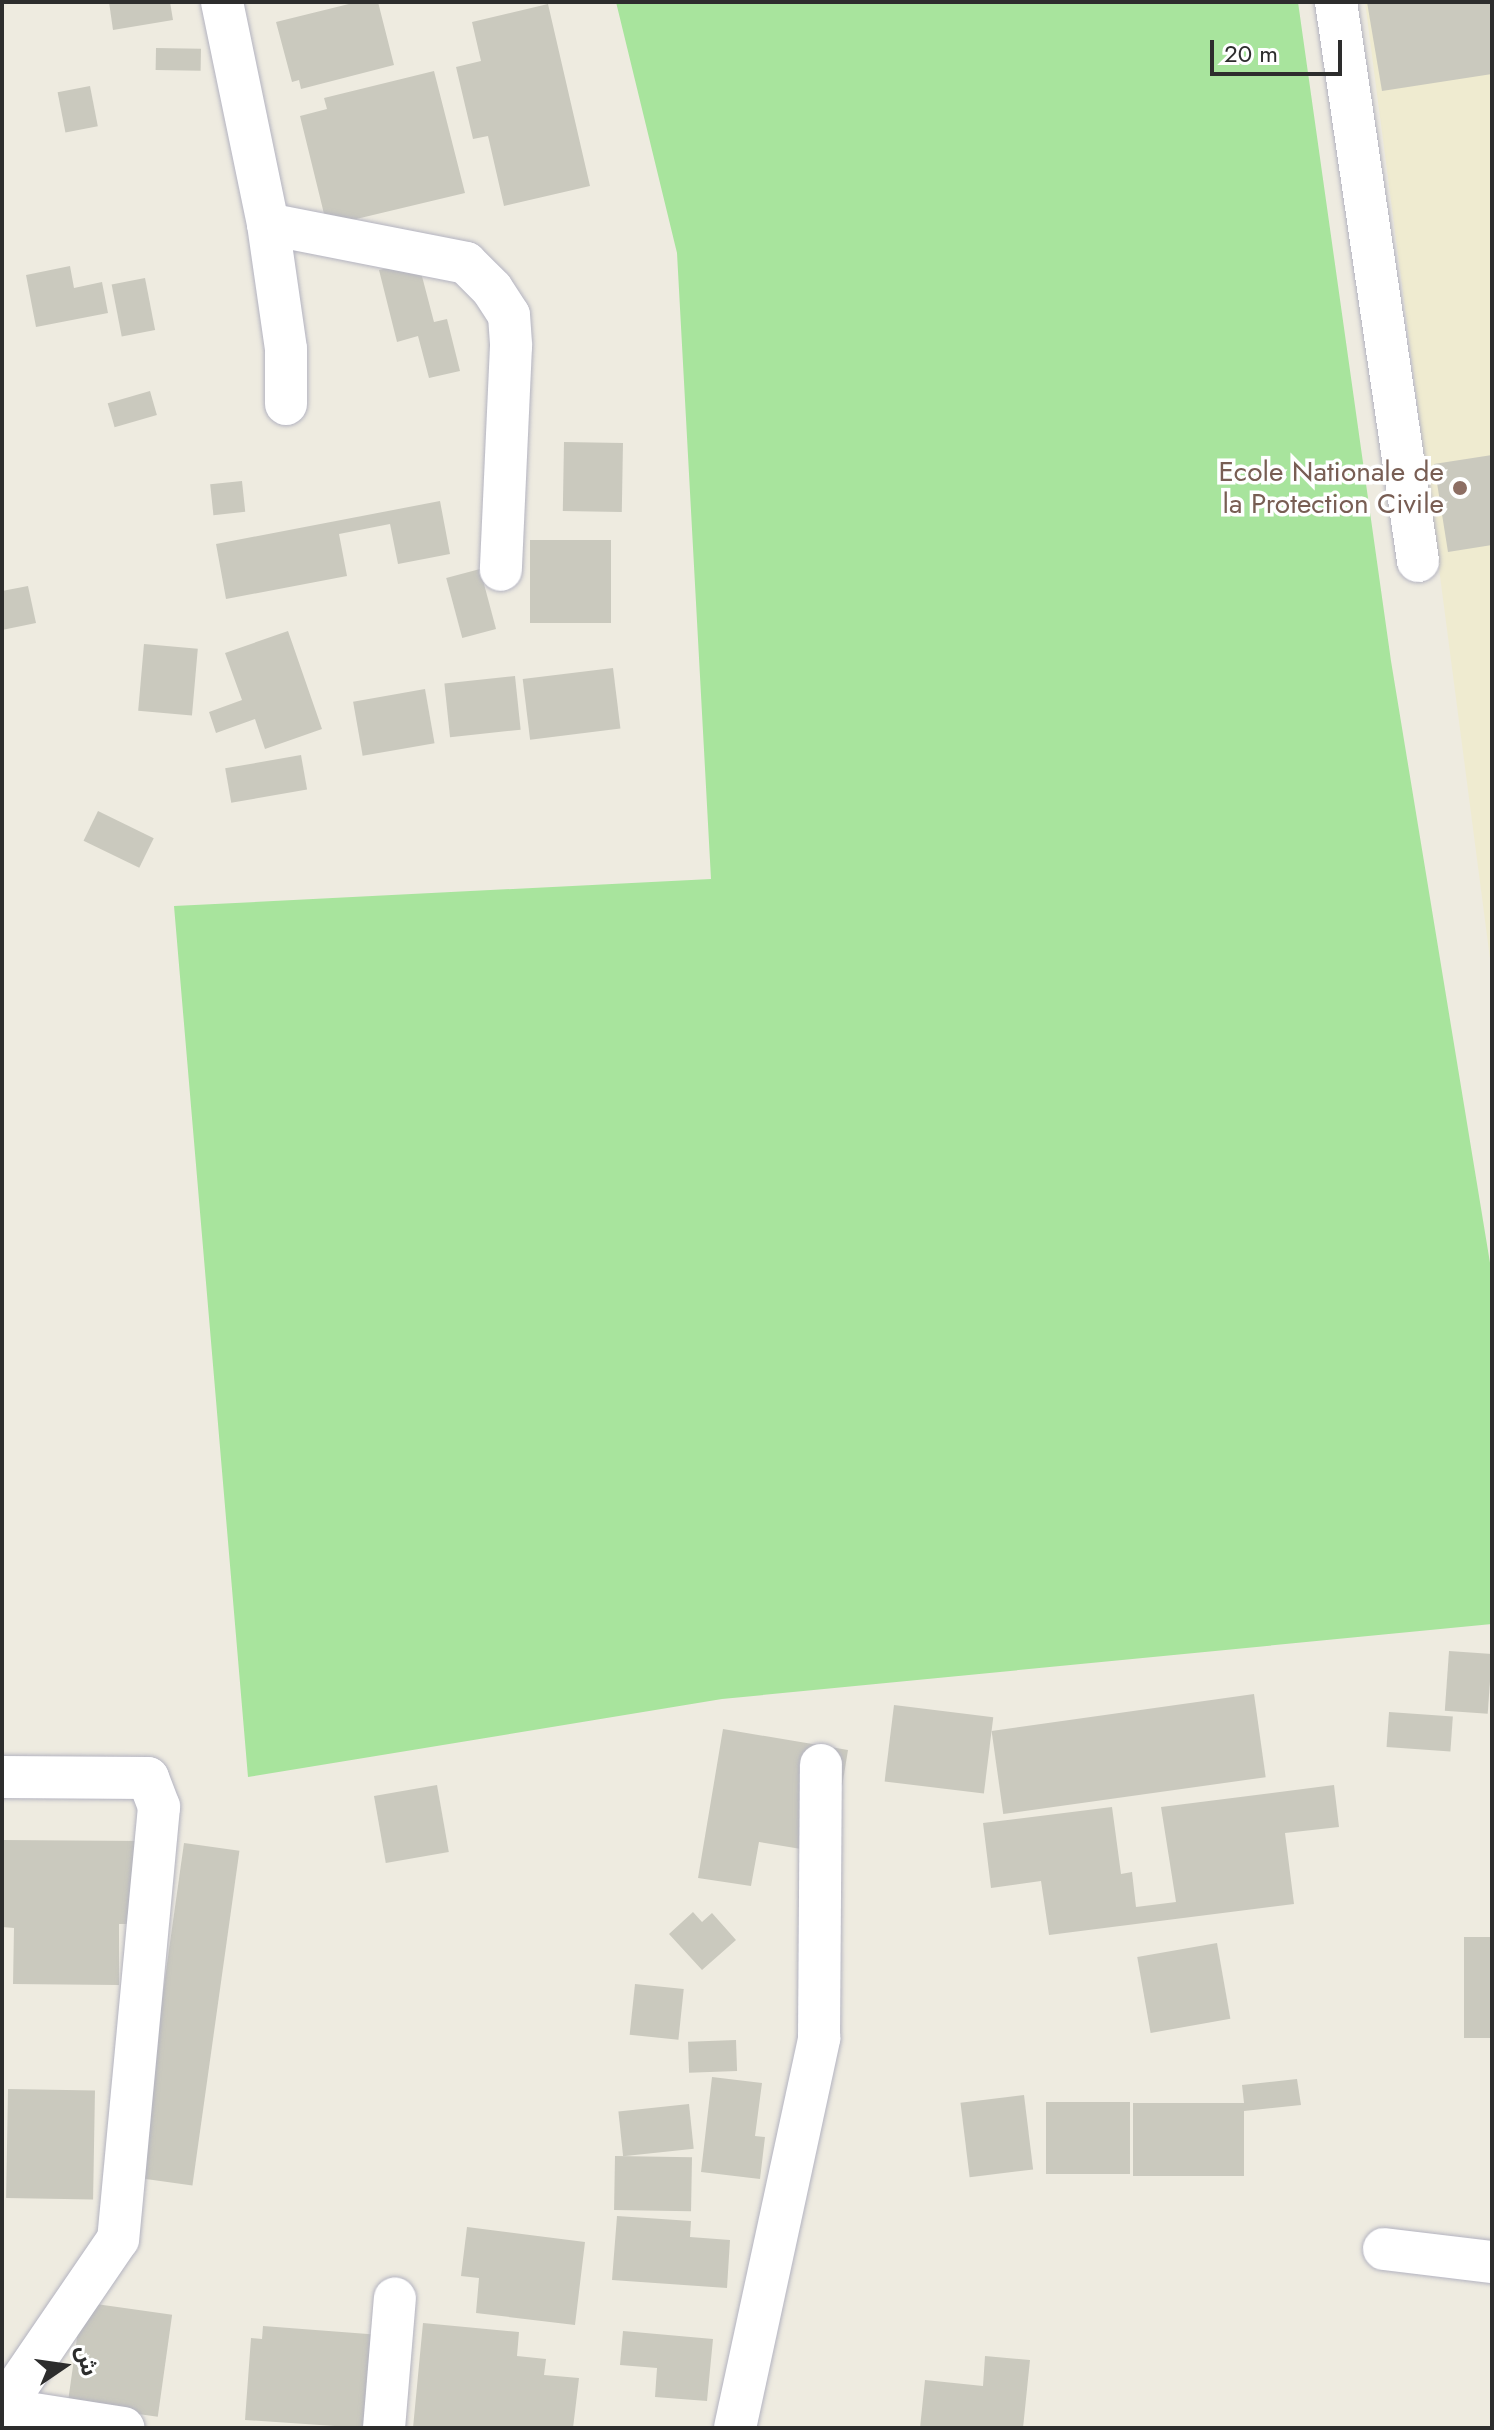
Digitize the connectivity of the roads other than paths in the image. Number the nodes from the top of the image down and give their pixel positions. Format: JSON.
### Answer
{"nodes":[{"id":1,"x":222,"y":2,"type":"edge"},
{"id":2,"x":1336,"y":2,"type":"edge"},
{"id":3,"x":268,"y":224,"type":"junction"},
{"id":4,"x":286,"y":404,"type":"dead end"},
{"id":5,"x":1418,"y":561,"type":"dead end"},
{"id":6,"x":501,"y":570,"type":"dead end"},
{"id":7,"x":821,"y":1765,"type":"dead end"},
{"id":8,"x":2,"y":1777,"type":"edge"},
{"id":9,"x":1384,"y":2249,"type":"dead end"},
{"id":10,"x":1492,"y":2262,"type":"edge"},
{"id":11,"x":395,"y":2298,"type":"dead end"},
{"id":12,"x":2,"y":2409,"type":"edge"},
{"id":13,"x":124,"y":2428,"type":"edge"},
{"id":14,"x":384,"y":2428,"type":"edge"},
{"id":15,"x":735,"y":2428,"type":"edge"}],
"edges":[{"from":1,"to":3,"type":"street"},
{"from":2,"to":5,"type":"street"},
{"from":3,"to":4,"type":"street"},
{"from":3,"to":6,"type":"street"},
{"from":7,"to":15,"type":"street"},
{"from":8,"to":12,"type":"street"},
{"from":9,"to":10,"type":"street"},
{"from":11,"to":14,"type":"street"},
{"from":12,"to":13,"type":"street"}]}
